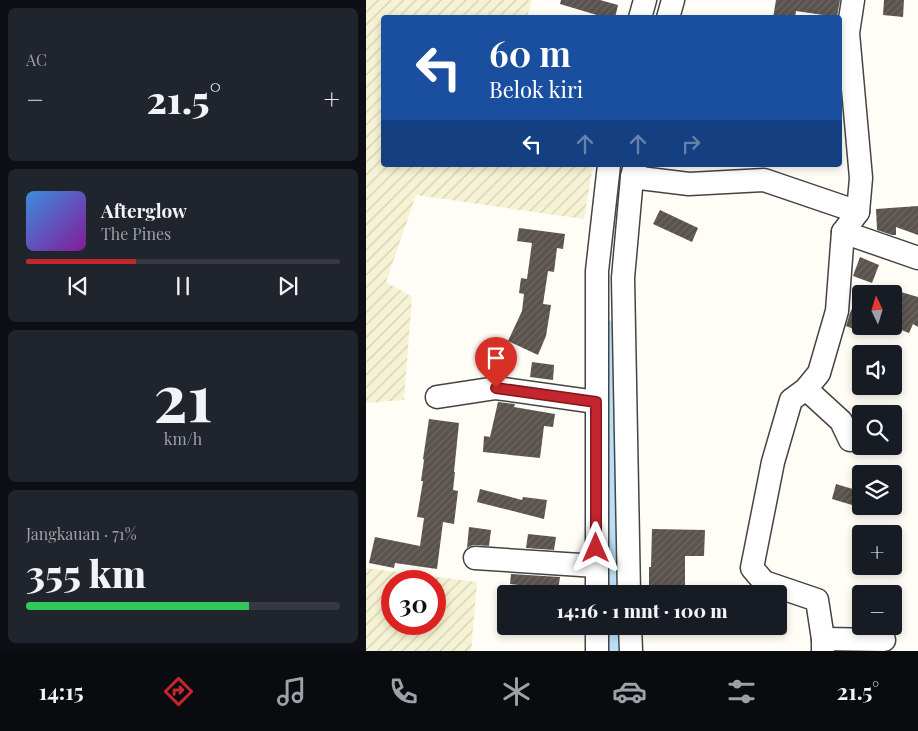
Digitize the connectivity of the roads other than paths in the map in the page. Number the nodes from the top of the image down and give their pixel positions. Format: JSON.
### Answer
{"nodes":[{"id":1,"x":645,"y":0,"type":"edge"},
{"id":2,"x":673,"y":0,"type":"edge"},
{"id":3,"x":853,"y":0,"type":"edge"},
{"id":4,"x":641,"y":15,"type":"edge"},
{"id":5,"x":669,"y":15,"type":"edge"},
{"id":6,"x":609,"y":167,"type":"edge"},
{"id":7,"x":633,"y":171,"type":"edge"},
{"id":8,"x":858,"y":212,"type":"junction"},
{"id":9,"x":843,"y":232,"type":"junction"},
{"id":10,"x":918,"y":258,"type":"edge"},
{"id":11,"x":806,"y":389,"type":"junction"},
{"id":12,"x":437,"y":397,"type":"dead end"},
{"id":13,"x":596,"y":402,"type":"junction"},
{"id":14,"x":850,"y":440,"type":"dead end"},
{"id":15,"x":475,"y":558,"type":"dead end"},
{"id":16,"x":596,"y":566,"type":"junction"},
{"id":17,"x":597,"y":585,"type":"edge"},
{"id":18,"x":629,"y":585,"type":"edge"},
{"id":19,"x":597,"y":635,"type":"edge"},
{"id":20,"x":630,"y":635,"type":"edge"},
{"id":21,"x":884,"y":640,"type":"dead end"},
{"id":22,"x":823,"y":645,"type":"edge"},
{"id":23,"x":597,"y":651,"type":"edge"},
{"id":24,"x":630,"y":651,"type":"edge"}],
"edges":[{"from":1,"to":4,"type":"street"},
{"from":2,"to":5,"type":"street"},
{"from":3,"to":8,"type":"street"},
{"from":6,"to":13,"type":"street"},
{"from":7,"to":8,"type":"street"},
{"from":7,"to":18,"type":"street"},
{"from":8,"to":9,"type":"street"},
{"from":9,"to":10,"type":"street"},
{"from":9,"to":11,"type":"street"},
{"from":11,"to":14,"type":"street"},
{"from":11,"to":22,"type":"street"},
{"from":12,"to":13,"type":"street"},
{"from":13,"to":16,"type":"street"},
{"from":15,"to":16,"type":"street"},
{"from":16,"to":17,"type":"street"},
{"from":19,"to":23,"type":"street"},
{"from":20,"to":24,"type":"street"},
{"from":21,"to":22,"type":"street"}]}
